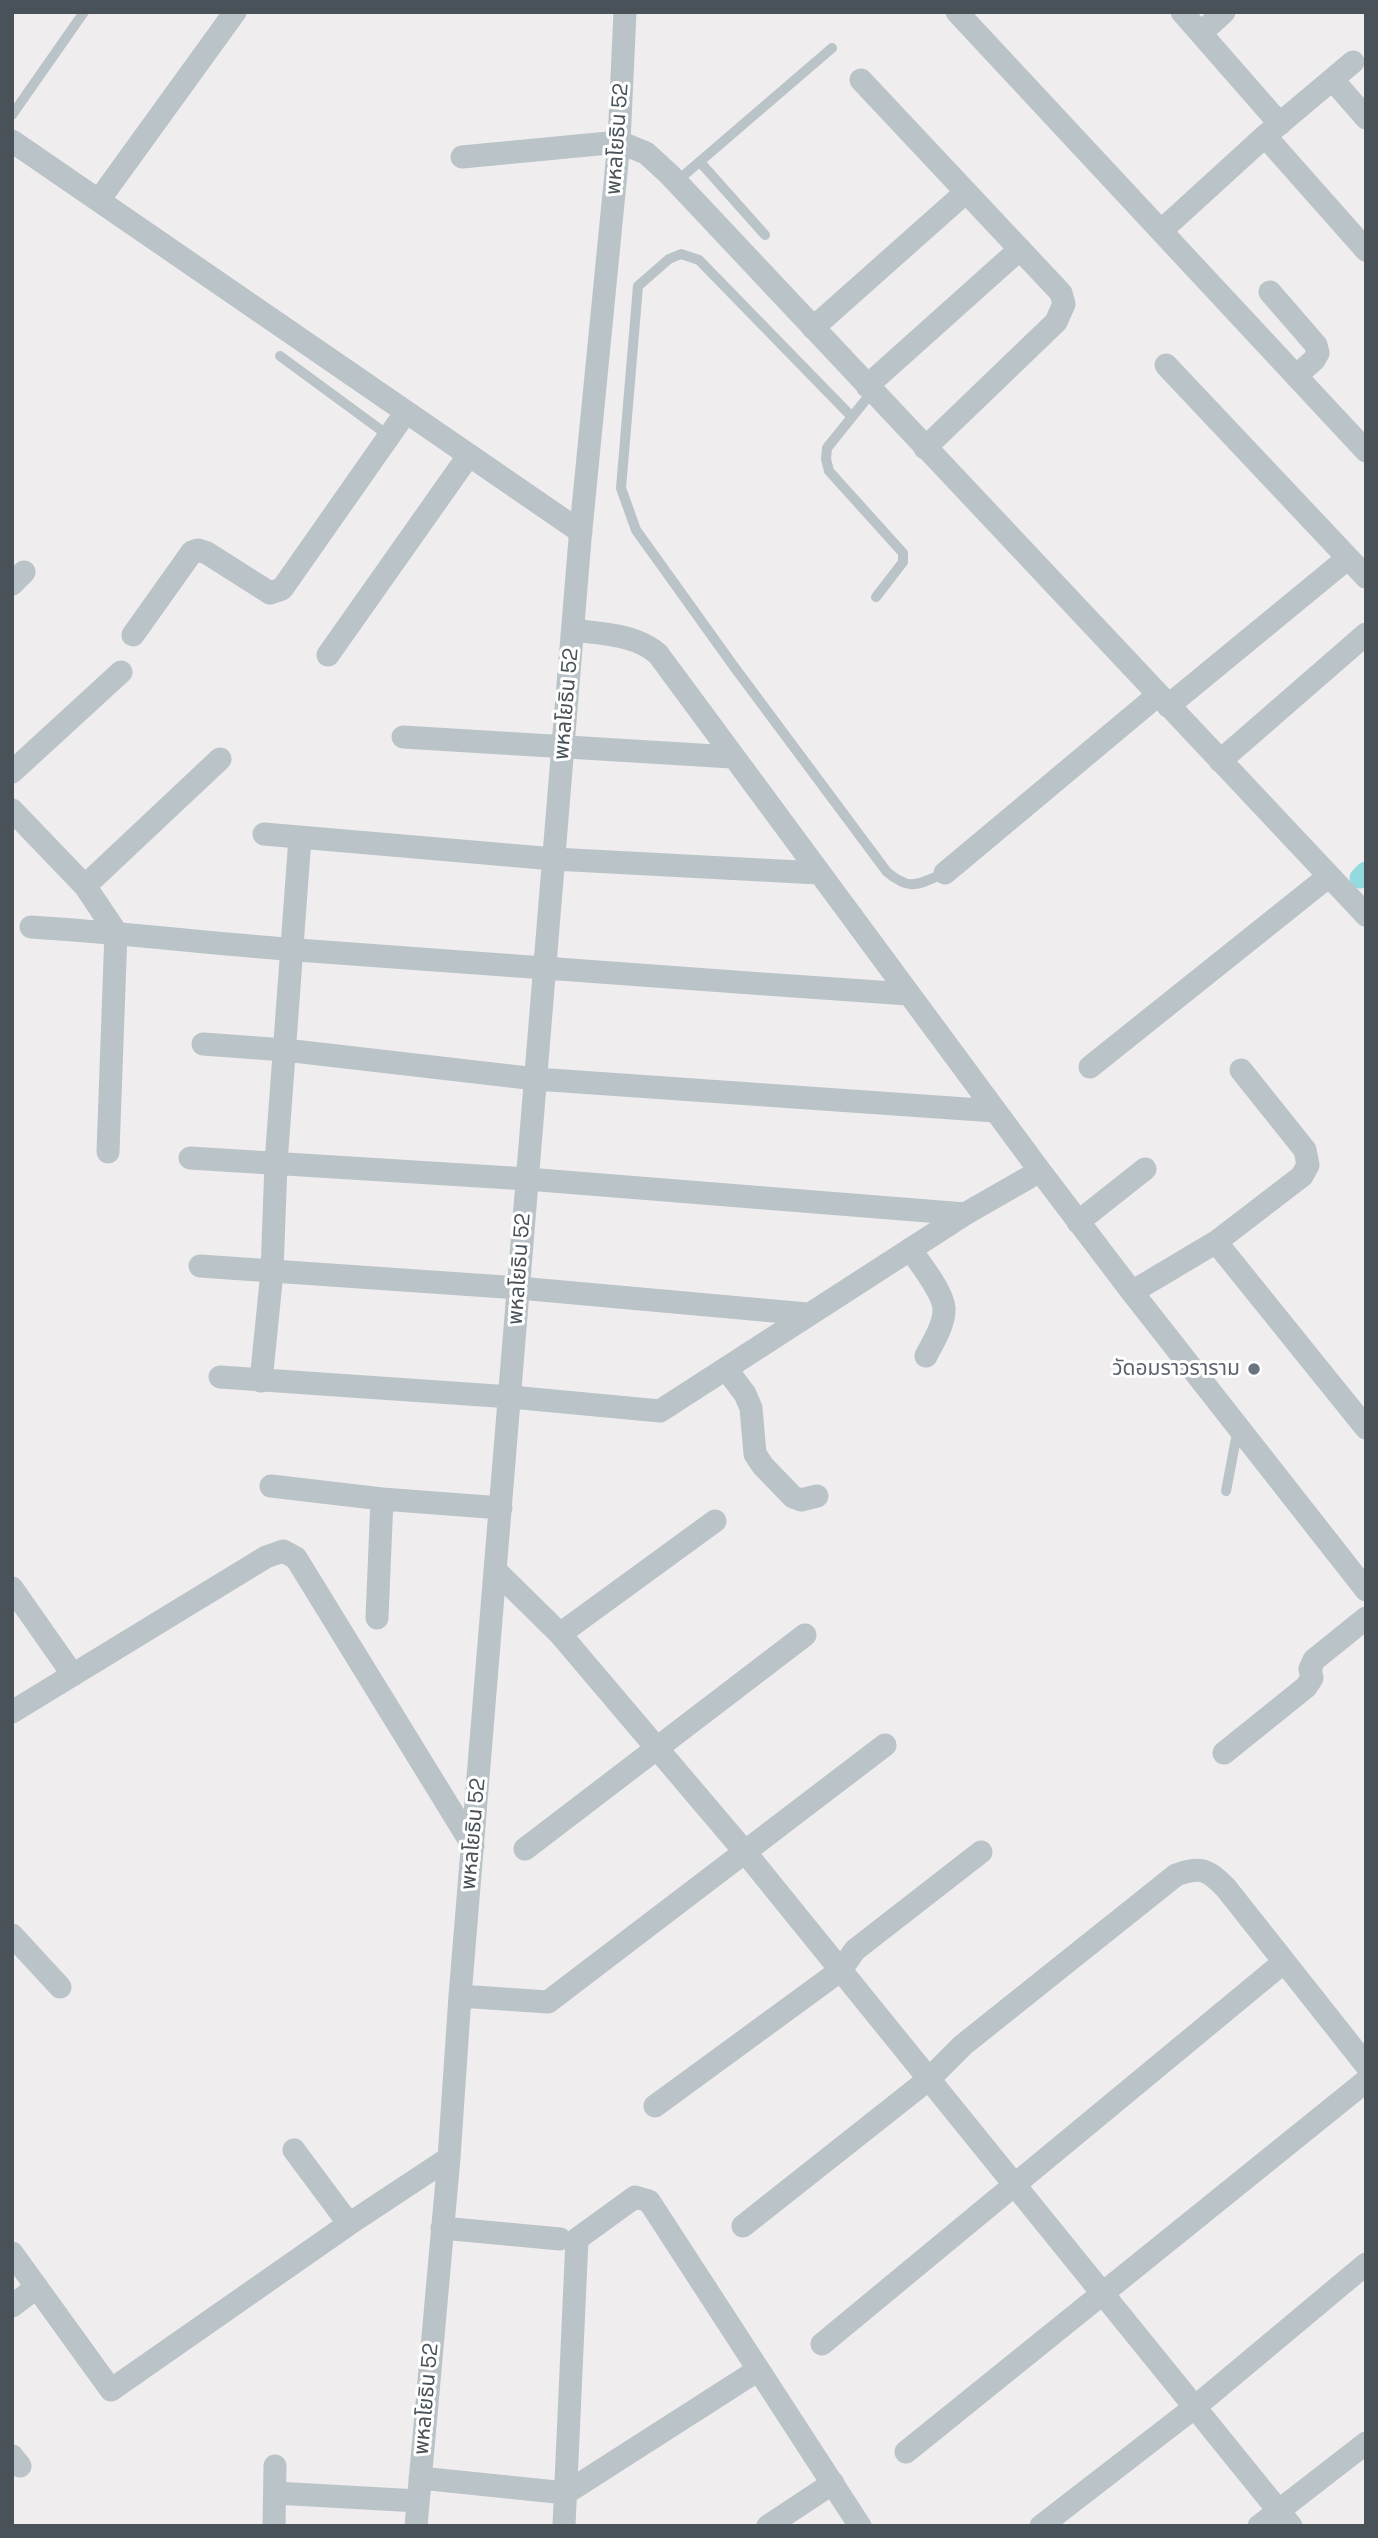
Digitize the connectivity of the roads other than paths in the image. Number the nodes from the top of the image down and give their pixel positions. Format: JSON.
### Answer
{"nodes":[{"id":1,"x":84,"y":12,"type":"edge"},
{"id":2,"x":235,"y":12,"type":"edge"},
{"id":3,"x":625,"y":12,"type":"edge"},
{"id":4,"x":957,"y":12,"type":"edge"},
{"id":5,"x":1182,"y":12,"type":"edge"},
{"id":6,"x":1224,"y":12,"type":"edge"},
{"id":7,"x":1201,"y":33,"type":"junction"},
{"id":8,"x":832,"y":48,"type":"dead end"},
{"id":9,"x":1353,"y":62,"type":"dead end"},
{"id":10,"x":1333,"y":79,"type":"junction"},
{"id":11,"x":861,"y":80,"type":"dead end"},
{"id":12,"x":12,"y":115,"type":"edge"},
{"id":13,"x":1366,"y":118,"type":"edge"},
{"id":14,"x":1272,"y":130,"type":"junction"},
{"id":15,"x":12,"y":141,"type":"edge"},
{"id":16,"x":619,"y":142,"type":"junction"},
{"id":17,"x":462,"y":157,"type":"dead end"},
{"id":18,"x":700,"y":162,"type":"junction"},
{"id":19,"x":676,"y":182,"type":"junction"},
{"id":20,"x":966,"y":192,"type":"junction"},
{"id":21,"x":99,"y":200,"type":"junction"},
{"id":22,"x":1162,"y":230,"type":"junction"},
{"id":23,"x":765,"y":235,"type":"dead end"},
{"id":24,"x":1020,"y":249,"type":"junction"},
{"id":25,"x":1366,"y":250,"type":"edge"},
{"id":26,"x":1270,"y":292,"type":"dead end"},
{"id":27,"x":813,"y":328,"type":"junction"},
{"id":28,"x":280,"y":356,"type":"dead end"},
{"id":29,"x":1166,"y":365,"type":"dead end"},
{"id":30,"x":1296,"y":376,"type":"junction"},
{"id":31,"x":869,"y":389,"type":"junction"},
{"id":32,"x":406,"y":412,"type":"junction"},
{"id":33,"x":852,"y":417,"type":"junction"},
{"id":34,"x":389,"y":436,"type":"junction"},
{"id":35,"x":925,"y":448,"type":"junction"},
{"id":36,"x":1366,"y":451,"type":"edge"},
{"id":37,"x":469,"y":455,"type":"junction"},
{"id":38,"x":581,"y":532,"type":"junction"},
{"id":39,"x":1348,"y":558,"type":"junction"},
{"id":40,"x":1366,"y":578,"type":"edge"},
{"id":41,"x":876,"y":597,"type":"dead end"},
{"id":42,"x":573,"y":630,"type":"junction"},
{"id":43,"x":1366,"y":634,"type":"edge"},
{"id":44,"x":133,"y":635,"type":"dead end"},
{"id":45,"x":328,"y":655,"type":"dead end"},
{"id":46,"x":121,"y":672,"type":"dead end"},
{"id":47,"x":1163,"y":700,"type":"junction"},
{"id":48,"x":403,"y":737,"type":"dead end"},
{"id":49,"x":563,"y":748,"type":"junction"},
{"id":50,"x":732,"y":757,"type":"junction"},
{"id":51,"x":220,"y":759,"type":"dead end"},
{"id":52,"x":1220,"y":761,"type":"junction"},
{"id":53,"x":12,"y":772,"type":"edge"},
{"id":54,"x":12,"y":810,"type":"edge"},
{"id":55,"x":264,"y":834,"type":"dead end"},
{"id":56,"x":300,"y":838,"type":"junction"},
{"id":57,"x":554,"y":859,"type":"junction"},
{"id":58,"x":818,"y":873,"type":"junction"},
{"id":59,"x":945,"y":873,"type":"joint"},
{"id":60,"x":1329,"y":876,"type":"junction"},
{"id":61,"x":85,"y":886,"type":"junction"},
{"id":62,"x":1366,"y":915,"type":"edge"},
{"id":63,"x":31,"y":927,"type":"dead end"},
{"id":64,"x":116,"y":932,"type":"junction"},
{"id":65,"x":294,"y":950,"type":"junction"},
{"id":66,"x":545,"y":968,"type":"junction"},
{"id":67,"x":908,"y":994,"type":"junction"},
{"id":68,"x":204,"y":1044,"type":"dead end"},
{"id":69,"x":285,"y":1050,"type":"junction"},
{"id":70,"x":1090,"y":1067,"type":"dead end"},
{"id":71,"x":1241,"y":1070,"type":"dead end"},
{"id":72,"x":536,"y":1079,"type":"junction"},
{"id":73,"x":995,"y":1111,"type":"junction"},
{"id":74,"x":108,"y":1152,"type":"dead end"},
{"id":75,"x":190,"y":1158,"type":"dead end"},
{"id":76,"x":276,"y":1163,"type":"junction"},
{"id":77,"x":1146,"y":1168,"type":"dead end"},
{"id":78,"x":1040,"y":1171,"type":"junction"},
{"id":79,"x":527,"y":1178,"type":"junction"},
{"id":80,"x":965,"y":1214,"type":"junction"},
{"id":81,"x":1079,"y":1222,"type":"junction"},
{"id":82,"x":1216,"y":1242,"type":"junction"},
{"id":83,"x":910,"y":1249,"type":"junction"},
{"id":84,"x":200,"y":1266,"type":"dead end"},
{"id":85,"x":272,"y":1272,"type":"junction"},
{"id":86,"x":519,"y":1289,"type":"junction"},
{"id":87,"x":1132,"y":1292,"type":"junction"},
{"id":88,"x":807,"y":1314,"type":"junction"},
{"id":89,"x":926,"y":1356,"type":"dead end"},
{"id":90,"x":727,"y":1370,"type":"junction"},
{"id":91,"x":220,"y":1377,"type":"dead end"},
{"id":92,"x":261,"y":1381,"type":"junction"},
{"id":93,"x":510,"y":1397,"type":"junction"},
{"id":94,"x":1238,"y":1428,"type":"junction"},
{"id":95,"x":1366,"y":1428,"type":"edge"},
{"id":96,"x":271,"y":1486,"type":"dead end"},
{"id":97,"x":1226,"y":1491,"type":"dead end"},
{"id":98,"x":817,"y":1496,"type":"dead end"},
{"id":99,"x":382,"y":1499,"type":"junction"},
{"id":100,"x":501,"y":1508,"type":"junction"},
{"id":101,"x":715,"y":1521,"type":"dead end"},
{"id":102,"x":496,"y":1571,"type":"junction"},
{"id":103,"x":12,"y":1588,"type":"edge"},
{"id":104,"x":1366,"y":1590,"type":"edge"},
{"id":105,"x":377,"y":1618,"type":"dead end"},
{"id":106,"x":1366,"y":1618,"type":"edge"},
{"id":107,"x":560,"y":1634,"type":"junction"},
{"id":108,"x":805,"y":1635,"type":"dead end"},
{"id":109,"x":73,"y":1675,"type":"junction"},
{"id":110,"x":12,"y":1712,"type":"edge"},
{"id":111,"x":885,"y":1745,"type":"dead end"},
{"id":112,"x":658,"y":1748,"type":"junction"},
{"id":113,"x":1224,"y":1753,"type":"dead end"},
{"id":114,"x":473,"y":1846,"type":"junction"},
{"id":115,"x":524,"y":1849,"type":"dead end"},
{"id":116,"x":746,"y":1852,"type":"junction"},
{"id":117,"x":981,"y":1852,"type":"dead end"},
{"id":118,"x":12,"y":1935,"type":"edge"},
{"id":119,"x":1284,"y":1962,"type":"junction"},
{"id":120,"x":841,"y":1970,"type":"junction"},
{"id":121,"x":60,"y":1987,"type":"dead end"},
{"id":122,"x":460,"y":1996,"type":"junction"},
{"id":123,"x":1366,"y":2065,"type":"edge"},
{"id":124,"x":929,"y":2079,"type":"junction"},
{"id":125,"x":1366,"y":2081,"type":"edge"},
{"id":126,"x":655,"y":2106,"type":"dead end"},
{"id":127,"x":294,"y":2150,"type":"dead end"},
{"id":128,"x":450,"y":2158,"type":"junction"},
{"id":129,"x":1015,"y":2185,"type":"junction"},
{"id":130,"x":349,"y":2224,"type":"junction"},
{"id":131,"x":743,"y":2226,"type":"dead end"},
{"id":132,"x":442,"y":2228,"type":"junction"},
{"id":133,"x":560,"y":2239,"type":"dead end"},
{"id":134,"x":12,"y":2253,"type":"edge"},
{"id":135,"x":1366,"y":2264,"type":"edge"},
{"id":136,"x":37,"y":2287,"type":"junction"},
{"id":137,"x":1103,"y":2294,"type":"junction"},
{"id":138,"x":12,"y":2306,"type":"edge"},
{"id":139,"x":822,"y":2344,"type":"dead end"},
{"id":140,"x":758,"y":2370,"type":"junction"},
{"id":141,"x":1195,"y":2407,"type":"junction"},
{"id":142,"x":1366,"y":2443,"type":"edge"},
{"id":143,"x":906,"y":2452,"type":"dead end"},
{"id":144,"x":275,"y":2466,"type":"dead end"},
{"id":145,"x":420,"y":2478,"type":"junction"},
{"id":146,"x":833,"y":2483,"type":"junction"},
{"id":147,"x":275,"y":2493,"type":"junction"},
{"id":148,"x":566,"y":2493,"type":"junction"},
{"id":149,"x":418,"y":2501,"type":"junction"},
{"id":150,"x":1285,"y":2518,"type":"edge"},
{"id":151,"x":274,"y":2526,"type":"edge"},
{"id":152,"x":416,"y":2526,"type":"edge"},
{"id":153,"x":564,"y":2526,"type":"edge"},
{"id":154,"x":768,"y":2526,"type":"edge"},
{"id":155,"x":860,"y":2526,"type":"edge"},
{"id":156,"x":1041,"y":2526,"type":"edge"},
{"id":157,"x":1259,"y":2526,"type":"edge"}],
"edges":[{"from":1,"to":12,"type":"lane"},
{"from":2,"to":21,"type":"street"},
{"from":3,"to":16,"type":"street","name":"พหลโยธิน 52"},
{"from":4,"to":22,"type":"street"},
{"from":5,"to":7,"type":"street"},
{"from":6,"to":7,"type":"street"},
{"from":7,"to":14,"type":"street"},
{"from":8,"to":18,"type":"lane"},
{"from":9,"to":10,"type":"street"},
{"from":10,"to":13,"type":"street"},
{"from":10,"to":14,"type":"street"},
{"from":11,"to":20,"type":"street"},
{"from":14,"to":22,"type":"street"},
{"from":14,"to":25,"type":"street"},
{"from":15,"to":21,"type":"street"},
{"from":16,"to":17,"type":"street"},
{"from":16,"to":19,"type":"street"},
{"from":16,"to":38,"type":"street","name":"พหลโยธิน 52"},
{"from":18,"to":19,"type":"lane"},
{"from":18,"to":23,"type":"lane"},
{"from":19,"to":27,"type":"street"},
{"from":20,"to":24,"type":"street"},
{"from":20,"to":27,"type":"street"},
{"from":21,"to":32,"type":"street"},
{"from":22,"to":30,"type":"street"},
{"from":24,"to":31,"type":"street"},
{"from":24,"to":35,"type":"street"},
{"from":26,"to":30,"type":"street"},
{"from":27,"to":31,"type":"street"},
{"from":28,"to":34,"type":"lane"},
{"from":29,"to":39,"type":"street"},
{"from":30,"to":36,"type":"street"},
{"from":31,"to":33,"type":"lane"},
{"from":31,"to":35,"type":"street"},
{"from":32,"to":34,"type":"street"},
{"from":32,"to":37,"type":"street"},
{"from":33,"to":41,"type":"lane"},
{"from":33,"to":59,"type":"lane"},
{"from":34,"to":44,"type":"street"},
{"from":35,"to":47,"type":"street"},
{"from":37,"to":38,"type":"street"},
{"from":37,"to":45,"type":"street"},
{"from":38,"to":42,"type":"street","name":"พหลโยธิน 52"},
{"from":39,"to":40,"type":"street"},
{"from":39,"to":47,"type":"street"},
{"from":42,"to":49,"type":"street","name":"พหลโยธิน 52"},
{"from":42,"to":50,"type":"street"},
{"from":43,"to":52,"type":"street"},
{"from":46,"to":53,"type":"street"},
{"from":47,"to":52,"type":"street"},
{"from":47,"to":59,"type":"street"},
{"from":48,"to":49,"type":"street"},
{"from":49,"to":50,"type":"street"},
{"from":49,"to":57,"type":"street","name":"พหลโยธิน 52"},
{"from":50,"to":58,"type":"street"},
{"from":51,"to":61,"type":"street"},
{"from":52,"to":60,"type":"street"},
{"from":54,"to":61,"type":"street"},
{"from":55,"to":56,"type":"street"},
{"from":56,"to":57,"type":"street"},
{"from":56,"to":65,"type":"street"},
{"from":57,"to":58,"type":"street"},
{"from":57,"to":66,"type":"street","name":"พหลโยธิน 52"},
{"from":58,"to":67,"type":"street"},
{"from":60,"to":62,"type":"street"},
{"from":60,"to":70,"type":"street"},
{"from":61,"to":64,"type":"street"},
{"from":63,"to":64,"type":"street"},
{"from":64,"to":65,"type":"street"},
{"from":64,"to":74,"type":"street"},
{"from":65,"to":66,"type":"street"},
{"from":65,"to":69,"type":"street"},
{"from":66,"to":67,"type":"street"},
{"from":66,"to":72,"type":"street","name":"พหลโยธิน 52"},
{"from":67,"to":73,"type":"street"},
{"from":68,"to":69,"type":"street"},
{"from":69,"to":72,"type":"street"},
{"from":69,"to":76,"type":"street"},
{"from":71,"to":82,"type":"street"},
{"from":72,"to":73,"type":"street"},
{"from":72,"to":79,"type":"street","name":"พหลโยธิน 52"},
{"from":73,"to":78,"type":"street"},
{"from":75,"to":76,"type":"street"},
{"from":76,"to":79,"type":"street"},
{"from":76,"to":85,"type":"street"},
{"from":77,"to":81,"type":"street"},
{"from":78,"to":80,"type":"street"},
{"from":78,"to":81,"type":"street"},
{"from":79,"to":80,"type":"street"},
{"from":79,"to":86,"type":"street","name":"พหลโยธิน 52"},
{"from":80,"to":83,"type":"street"},
{"from":81,"to":87,"type":"street"},
{"from":82,"to":87,"type":"street"},
{"from":82,"to":95,"type":"street"},
{"from":83,"to":88,"type":"street"},
{"from":83,"to":89,"type":"street"},
{"from":84,"to":85,"type":"street"},
{"from":85,"to":86,"type":"street"},
{"from":85,"to":92,"type":"street"},
{"from":86,"to":88,"type":"street"},
{"from":86,"to":93,"type":"street","name":"พหลโยธิน 52"},
{"from":87,"to":94,"type":"street"},
{"from":88,"to":90,"type":"street"},
{"from":90,"to":93,"type":"street"},
{"from":90,"to":98,"type":"street"},
{"from":91,"to":92,"type":"street"},
{"from":92,"to":93,"type":"street"},
{"from":93,"to":100,"type":"street","name":"พหลโยธิน 52"},
{"from":94,"to":97,"type":"lane"},
{"from":94,"to":104,"type":"street"},
{"from":96,"to":99,"type":"street"},
{"from":99,"to":100,"type":"street"},
{"from":99,"to":105,"type":"street"},
{"from":100,"to":102,"type":"street","name":"พหลโยธิน 52"},
{"from":101,"to":107,"type":"street"},
{"from":102,"to":107,"type":"street"},
{"from":102,"to":114,"type":"street","name":"พหลโยธิน 52"},
{"from":103,"to":109,"type":"street"},
{"from":106,"to":113,"type":"street"},
{"from":107,"to":112,"type":"street"},
{"from":108,"to":112,"type":"street"},
{"from":109,"to":110,"type":"street"},
{"from":109,"to":114,"type":"street"},
{"from":111,"to":116,"type":"street"},
{"from":112,"to":115,"type":"street"},
{"from":112,"to":116,"type":"street"},
{"from":114,"to":122,"type":"street","name":"พหลโยธิน 52"},
{"from":116,"to":120,"type":"street"},
{"from":116,"to":122,"type":"street"},
{"from":117,"to":120,"type":"street"},
{"from":118,"to":121,"type":"street"},
{"from":119,"to":123,"type":"street"},
{"from":119,"to":124,"type":"street"},
{"from":119,"to":129,"type":"street"},
{"from":120,"to":124,"type":"street"},
{"from":120,"to":126,"type":"street"},
{"from":122,"to":128,"type":"street","name":"พหลโยธิน 52"},
{"from":124,"to":129,"type":"street"},
{"from":124,"to":131,"type":"street"},
{"from":125,"to":137,"type":"street"},
{"from":127,"to":130,"type":"street"},
{"from":128,"to":130,"type":"street"},
{"from":128,"to":132,"type":"street","name":"พหลโยธิน 52"},
{"from":129,"to":137,"type":"street"},
{"from":129,"to":139,"type":"street"},
{"from":130,"to":136,"type":"street"},
{"from":132,"to":133,"type":"street"},
{"from":132,"to":145,"type":"street","name":"พหลโยธิน 52"},
{"from":134,"to":136,"type":"street"},
{"from":135,"to":141,"type":"street"},
{"from":136,"to":138,"type":"street"},
{"from":137,"to":141,"type":"street"},
{"from":137,"to":143,"type":"street"},
{"from":140,"to":146,"type":"street"},
{"from":140,"to":148,"type":"street"},
{"from":140,"to":148,"type":"street"},
{"from":141,"to":150,"type":"street"},
{"from":141,"to":156,"type":"street"},
{"from":142,"to":150,"type":"street"},
{"from":144,"to":147,"type":"street"},
{"from":145,"to":148,"type":"street"},
{"from":145,"to":149,"type":"street","name":"พหลโยธิน 52"},
{"from":146,"to":154,"type":"street"},
{"from":146,"to":155,"type":"street"},
{"from":147,"to":149,"type":"street"},
{"from":147,"to":151,"type":"street"},
{"from":148,"to":153,"type":"street"},
{"from":149,"to":152,"type":"street","name":"พหลโยธิน 52"},
{"from":150,"to":157,"type":"street"}]}
